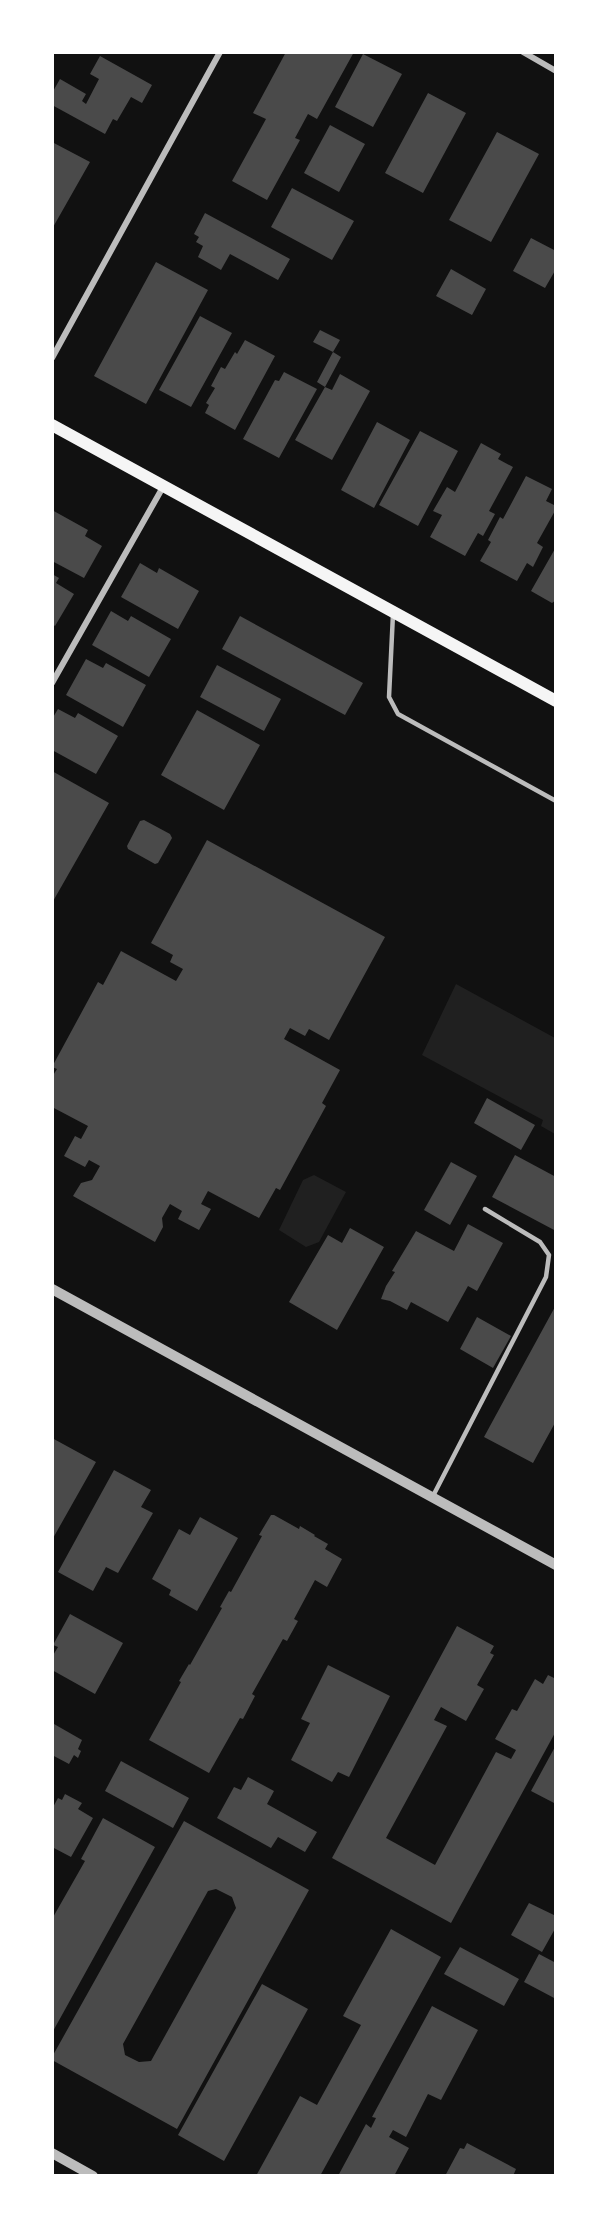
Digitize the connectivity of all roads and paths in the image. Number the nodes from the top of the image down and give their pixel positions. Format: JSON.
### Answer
{"nodes":[{"id":1,"x":220,"y":52,"type":"edge"},
{"id":2,"x":523,"y":52,"type":"edge"},
{"id":3,"x":555,"y":70,"type":"edge"},
{"id":4,"x":52,"y":358,"type":"edge"},
{"id":5,"x":52,"y":425,"type":"edge"},
{"id":6,"x":164,"y":487,"type":"junction"},
{"id":7,"x":393,"y":611,"type":"junction"},
{"id":8,"x":52,"y":683,"type":"edge"},
{"id":9,"x":555,"y":701,"type":"edge"},
{"id":10,"x":555,"y":801,"type":"edge"},
{"id":11,"x":485,"y":1209,"type":"dead end"},
{"id":12,"x":52,"y":1289,"type":"edge"},
{"id":13,"x":432,"y":1497,"type":"junction"},
{"id":14,"x":555,"y":1565,"type":"edge"},
{"id":15,"x":52,"y":2153,"type":"edge"},
{"id":16,"x":93,"y":2175,"type":"edge"}],
"edges":[{"from":1,"to":4,"type":"street"},
{"from":2,"to":3,"type":"street"},
{"from":5,"to":6,"type":"main road"},
{"from":6,"to":7,"type":"main road"},
{"from":6,"to":8,"type":"street"},
{"from":7,"to":9,"type":"main road"},
{"from":7,"to":10,"type":"lane"},
{"from":11,"to":13,"type":"lane"},
{"from":12,"to":13,"type":"street"},
{"from":13,"to":14,"type":"street"},
{"from":15,"to":16,"type":"street"}]}
